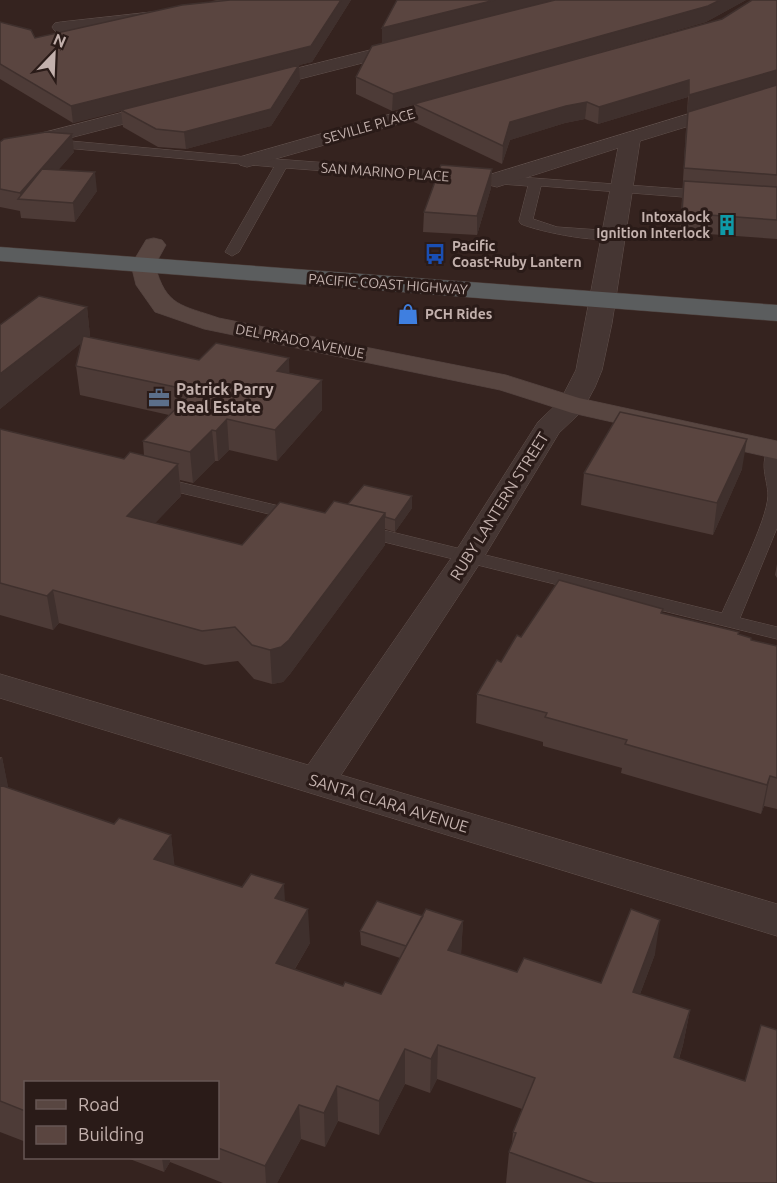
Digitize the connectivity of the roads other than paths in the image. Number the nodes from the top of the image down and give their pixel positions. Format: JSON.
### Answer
{"nodes":[{"id":1,"x":173,"y":15,"type":"edge"},
{"id":2,"x":61,"y":27,"type":"dead end"},
{"id":3,"x":248,"y":70,"type":"edge"},
{"id":4,"x":168,"y":90,"type":"edge"},
{"id":5,"x":236,"y":90,"type":"edge"},
{"id":6,"x":777,"y":93,"type":"edge"},
{"id":7,"x":474,"y":96,"type":"edge"},
{"id":8,"x":190,"y":101,"type":"edge"},
{"id":9,"x":10,"y":129,"type":"dead end"},
{"id":10,"x":630,"y":137,"type":"junction"},
{"id":11,"x":30,"y":142,"type":"junction"},
{"id":12,"x":0,"y":150,"type":"edge"},
{"id":13,"x":247,"y":161,"type":"junction"},
{"id":14,"x":282,"y":164,"type":"junction"},
{"id":15,"x":497,"y":180,"type":"junction"},
{"id":16,"x":535,"y":183,"type":"junction"},
{"id":17,"x":622,"y":189,"type":"junction"},
{"id":18,"x":718,"y":196,"type":"edge"},
{"id":19,"x":614,"y":234,"type":"junction"},
{"id":20,"x":0,"y":235,"type":"edge"},
{"id":21,"x":232,"y":252,"type":"junction"},
{"id":22,"x":0,"y":254,"type":"edge"},
{"id":23,"x":148,"y":255,"type":"junction"},
{"id":24,"x":604,"y":290,"type":"junction"},
{"id":25,"x":777,"y":293,"type":"edge"},
{"id":26,"x":777,"y":313,"type":"edge"},
{"id":27,"x":577,"y":396,"type":"junction"},
{"id":28,"x":777,"y":443,"type":"edge"},
{"id":29,"x":139,"y":478,"type":"edge"},
{"id":30,"x":313,"y":520,"type":"edge"},
{"id":31,"x":336,"y":525,"type":"edge"},
{"id":32,"x":468,"y":557,"type":"junction"},
{"id":33,"x":729,"y":621,"type":"junction"},
{"id":34,"x":777,"y":633,"type":"edge"},
{"id":35,"x":0,"y":686,"type":"edge"},
{"id":36,"x":318,"y":781,"type":"junction"},
{"id":37,"x":777,"y":920,"type":"edge"}],
"edges":[{"from":1,"to":2,"type":"street"},
{"from":3,"to":5,"type":"street"},
{"from":4,"to":9,"type":"street"},
{"from":6,"to":10,"type":"street"},
{"from":7,"to":13,"type":"street","name":"SEVILLE PLACE"},
{"from":8,"to":11,"type":"street"},
{"from":10,"to":15,"type":"street"},
{"from":10,"to":17,"type":"street","name":"RUBY LANTERN STREET"},
{"from":11,"to":12,"type":"street"},
{"from":11,"to":13,"type":"lane","name":"SAN MARINO PLACE"},
{"from":13,"to":14,"type":"lane","name":"SAN MARINO PLACE"},
{"from":14,"to":15,"type":"lane","name":"SAN MARINO PLACE"},
{"from":14,"to":21,"type":"lane"},
{"from":15,"to":16,"type":"lane","name":"SAN MARINO PLACE"},
{"from":16,"to":17,"type":"lane","name":"SAN MARINO PLACE"},
{"from":16,"to":19,"type":"lane"},
{"from":17,"to":18,"type":"lane","name":"SAN MARINO PLACE"},
{"from":17,"to":19,"type":"street","name":"RUBY LANTERN STREET"},
{"from":19,"to":24,"type":"street","name":"RUBY LANTERN STREET"},
{"from":20,"to":23,"type":"highway","name":"PACIFIC COAST HIGHWAY"},
{"from":21,"to":23,"type":"highway","name":"PACIFIC COAST HIGHWAY"},
{"from":21,"to":24,"type":"highway","name":"PACIFIC COAST HIGHWAY"},
{"from":22,"to":23,"type":"highway","name":"PACIFIC COAST HIGHWAY"},
{"from":23,"to":24,"type":"highway","name":"PACIFIC COAST HIGHWAY"},
{"from":23,"to":27,"type":"main road","name":"DEL PRADO AVENUE"},
{"from":24,"to":25,"type":"highway","name":"PACIFIC COAST HIGHWAY"},
{"from":24,"to":26,"type":"highway","name":"PACIFIC COAST HIGHWAY"},
{"from":24,"to":27,"type":"street","name":"RUBY LANTERN STREET"},
{"from":27,"to":28,"type":"main road","name":"DEL PRADO AVENUE"},
{"from":27,"to":32,"type":"street","name":"RUBY LANTERN STREET"},
{"from":28,"to":33,"type":"lane"},
{"from":29,"to":30,"type":"lane"},
{"from":31,"to":32,"type":"lane"},
{"from":32,"to":33,"type":"lane"},
{"from":32,"to":36,"type":"street","name":"RUBY LANTERN STREET"},
{"from":33,"to":34,"type":"lane"},
{"from":35,"to":36,"type":"street","name":"SANTA CLARA AVENUE"},
{"from":36,"to":37,"type":"street","name":"SANTA CLARA AVENUE"}]}
